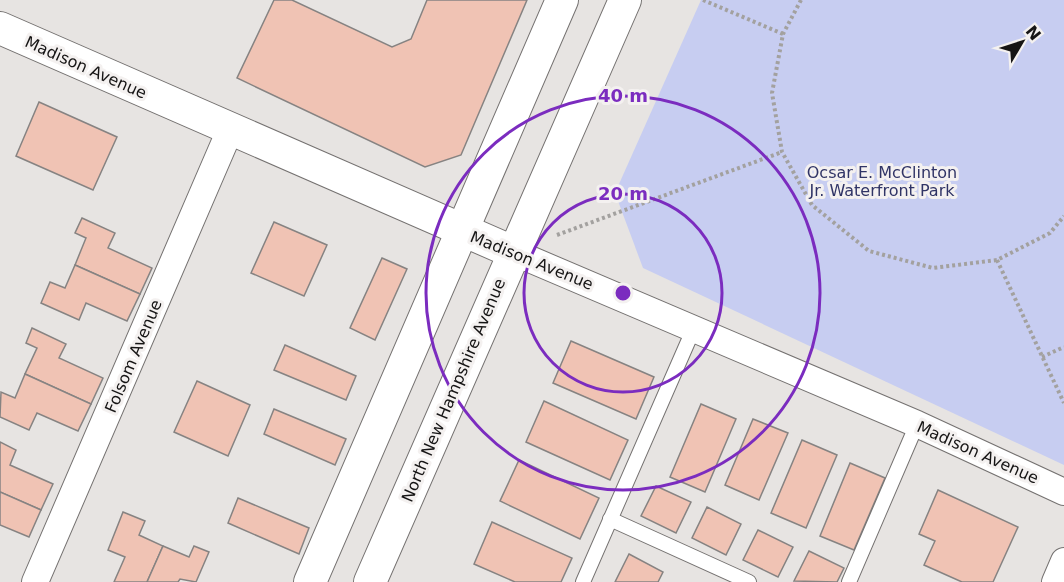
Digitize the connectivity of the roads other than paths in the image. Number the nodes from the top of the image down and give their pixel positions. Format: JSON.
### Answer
{"nodes":[{"id":1,"x":562,"y":0,"type":"edge"},
{"id":2,"x":625,"y":0,"type":"edge"},
{"id":3,"x":0,"y":28,"type":"edge"},
{"id":4,"x":230,"y":130,"type":"junction"},
{"id":5,"x":460,"y":231,"type":"junction"},
{"id":6,"x":513,"y":252,"type":"junction"},
{"id":7,"x":694,"y":328,"type":"junction"},
{"id":8,"x":917,"y":424,"type":"junction"},
{"id":9,"x":1064,"y":492,"type":"edge"},
{"id":10,"x":610,"y":519,"type":"junction"},
{"id":11,"x":1064,"y":561,"type":"edge"},
{"id":12,"x":36,"y":582,"type":"edge"},
{"id":13,"x":310,"y":582,"type":"edge"},
{"id":14,"x":370,"y":582,"type":"edge"},
{"id":15,"x":583,"y":582,"type":"edge"},
{"id":16,"x":749,"y":582,"type":"edge"},
{"id":17,"x":849,"y":582,"type":"edge"},
{"id":18,"x":1055,"y":582,"type":"edge"}],
"edges":[{"from":1,"to":5,"type":"street"},
{"from":2,"to":6,"type":"street","name":"North New Hampshire Avenue"},
{"from":3,"to":4,"type":"street","name":"Madison Avenue"},
{"from":4,"to":5,"type":"street","name":"Madison Avenue"},
{"from":4,"to":12,"type":"street","name":"Folsom Avenue"},
{"from":5,"to":6,"type":"street","name":"Madison Avenue"},
{"from":5,"to":13,"type":"street"},
{"from":6,"to":7,"type":"street","name":"Madison Avenue"},
{"from":6,"to":14,"type":"street","name":"North New Hampshire Avenue"},
{"from":7,"to":8,"type":"street","name":"Madison Avenue"},
{"from":7,"to":10,"type":"lane"},
{"from":8,"to":9,"type":"street","name":"Madison Avenue"},
{"from":8,"to":17,"type":"lane"},
{"from":10,"to":15,"type":"lane"},
{"from":10,"to":16,"type":"lane"},
{"from":11,"to":18,"type":"street"}]}
